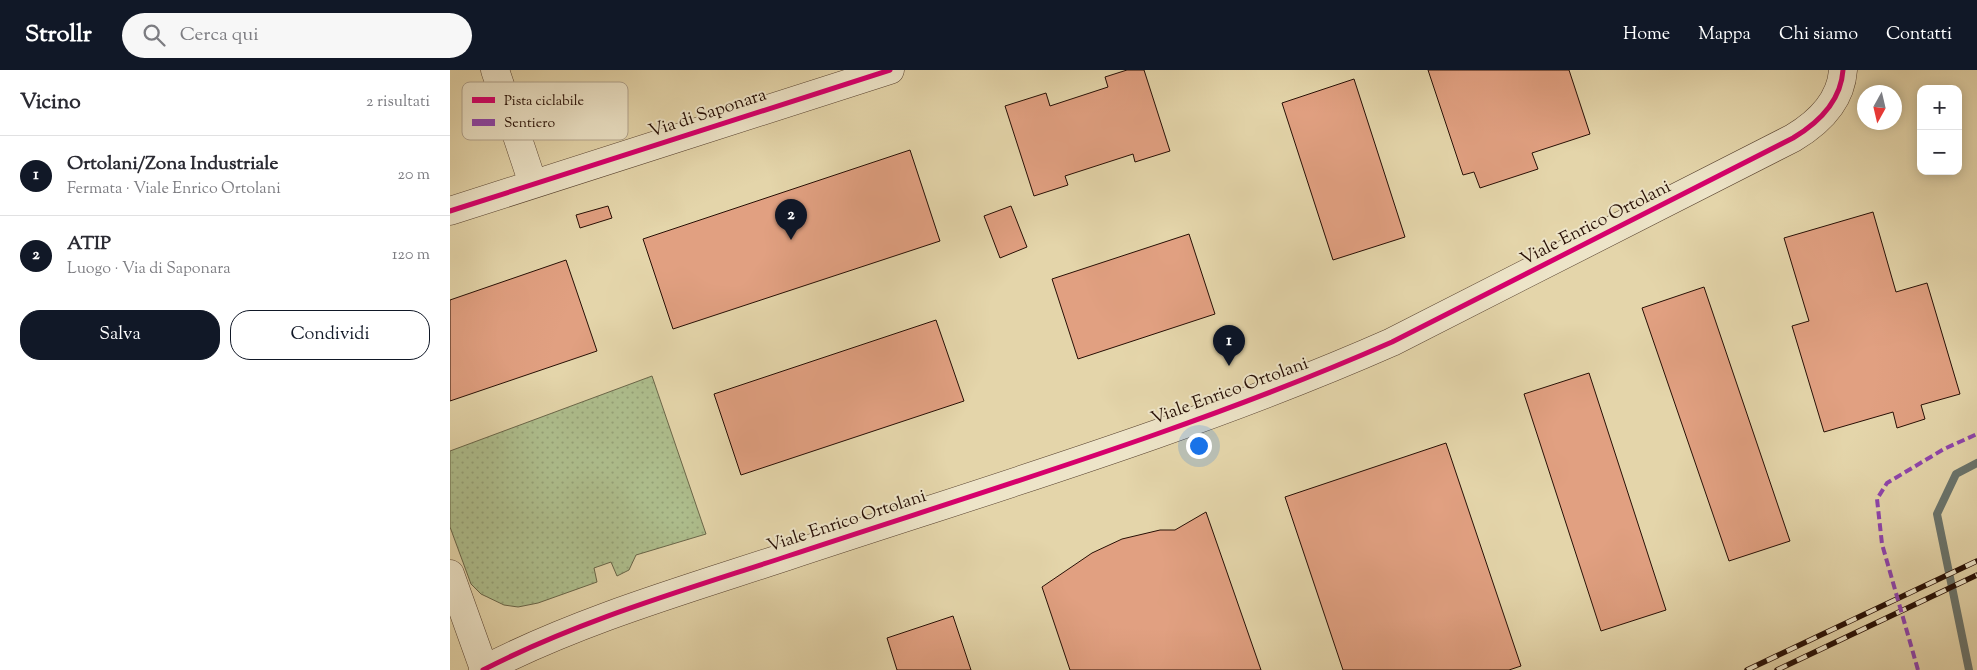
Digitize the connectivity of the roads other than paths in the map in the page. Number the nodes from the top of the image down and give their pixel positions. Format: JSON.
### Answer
{"nodes":[{"id":1,"x":495,"y":70,"type":"edge"},
{"id":2,"x":890,"y":70,"type":"edge"},
{"id":3,"x":1843,"y":70,"type":"edge"},
{"id":4,"x":499,"y":82,"type":"edge"},
{"id":5,"x":518,"y":140,"type":"edge"},
{"id":6,"x":533,"y":184,"type":"junction"},
{"id":7,"x":450,"y":211,"type":"edge"},
{"id":8,"x":450,"y":574,"type":"edge"},
{"id":9,"x":483,"y":670,"type":"edge"}],
"edges":[{"from":1,"to":4,"type":"street"},
{"from":2,"to":6,"type":"street","name":"Via di Saponara"},
{"from":3,"to":9,"type":"street","name":"Viale Enrico Ortolani"},
{"from":5,"to":6,"type":"street"},
{"from":6,"to":7,"type":"street","name":"Via di Saponara"},
{"from":8,"to":9,"type":"street"}]}
